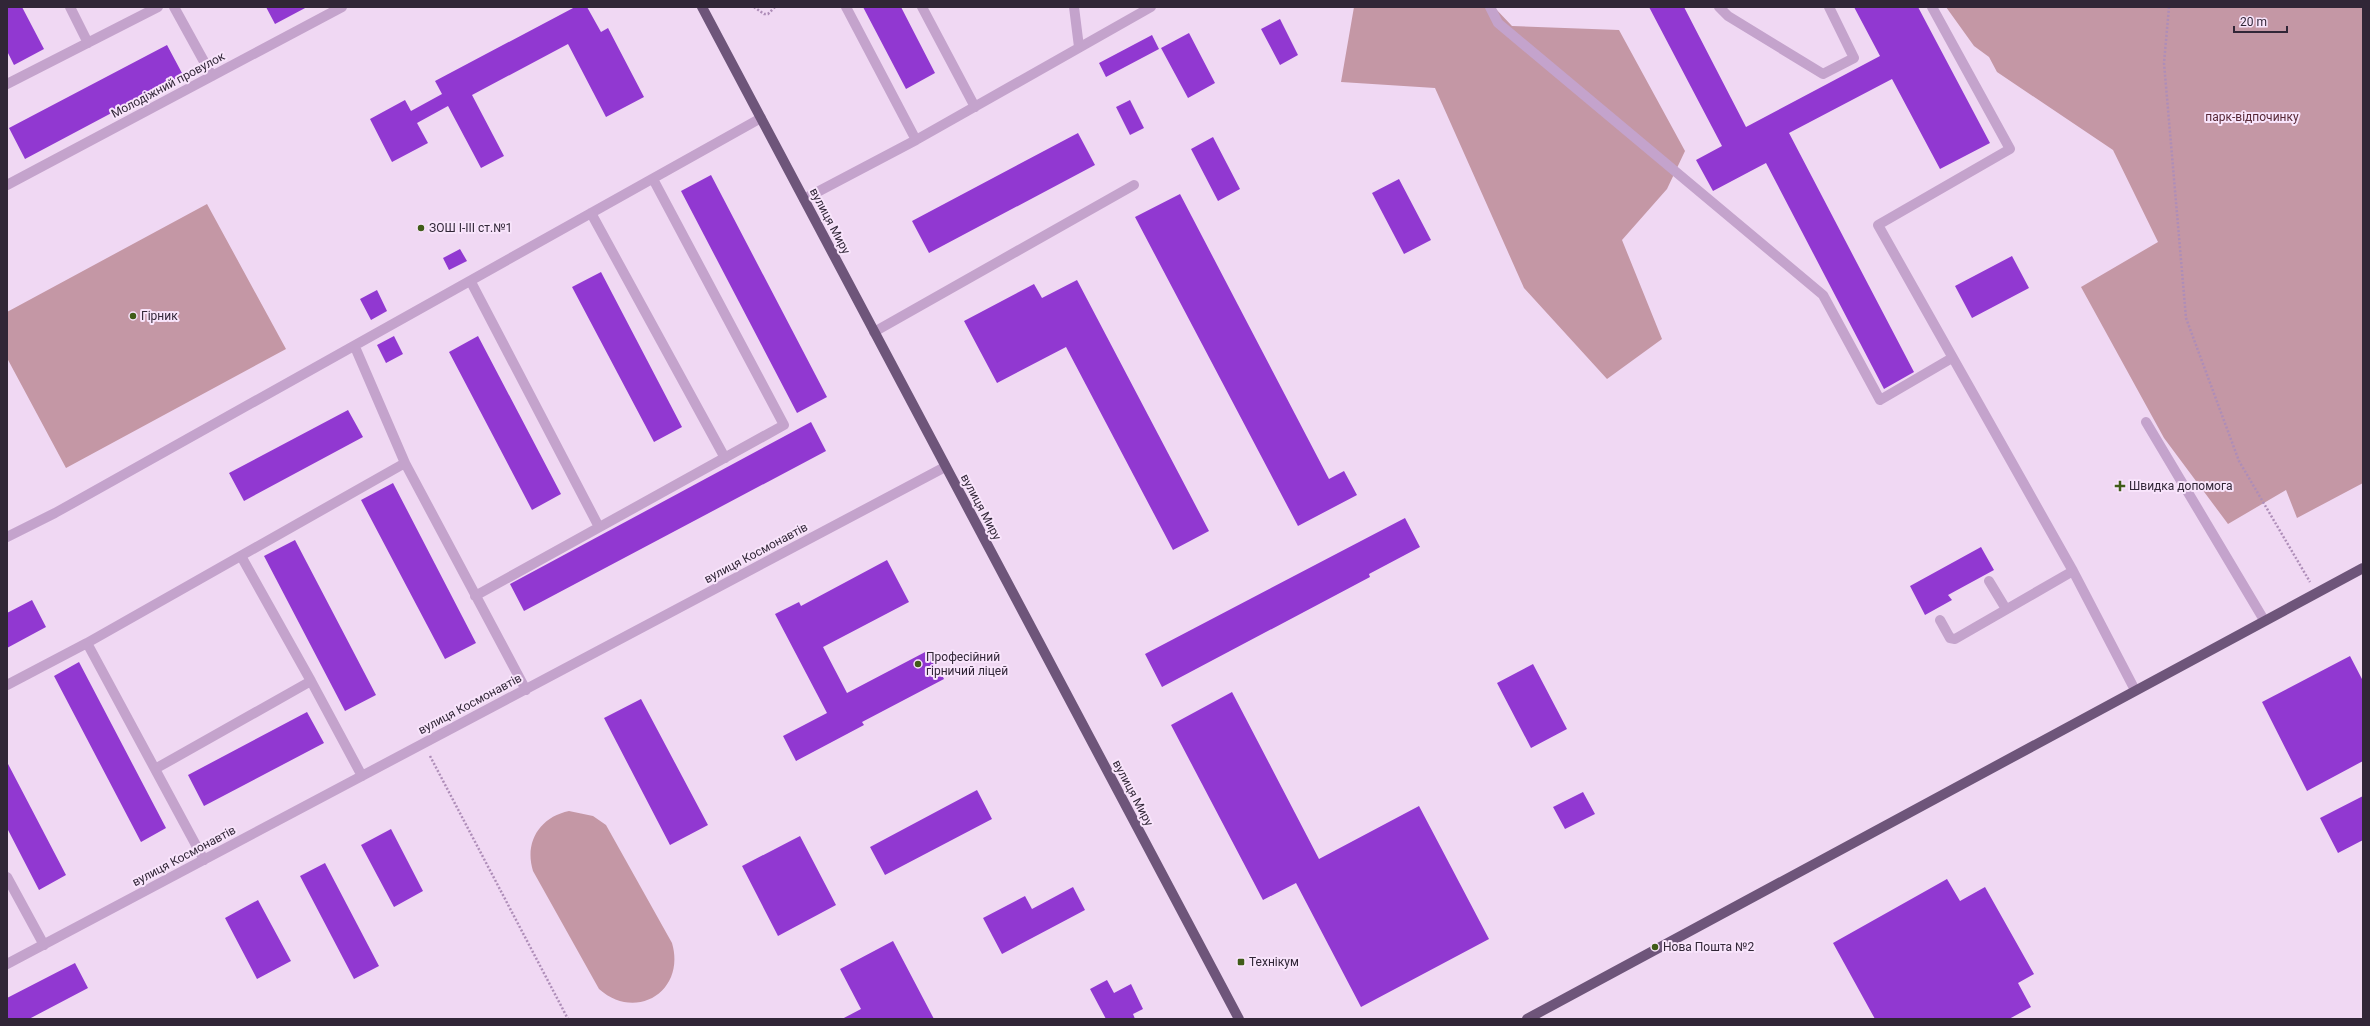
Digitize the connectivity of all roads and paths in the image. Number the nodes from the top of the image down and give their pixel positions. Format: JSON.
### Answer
{"nodes":[{"id":1,"x":70,"y":7,"type":"edge"},
{"id":2,"x":158,"y":7,"type":"edge"},
{"id":3,"x":174,"y":7,"type":"edge"},
{"id":4,"x":319,"y":7,"type":"edge"},
{"id":5,"x":342,"y":7,"type":"edge"},
{"id":6,"x":702,"y":7,"type":"edge"},
{"id":7,"x":775,"y":7,"type":"edge"},
{"id":8,"x":846,"y":7,"type":"edge"},
{"id":9,"x":922,"y":7,"type":"edge"},
{"id":10,"x":1074,"y":7,"type":"edge"},
{"id":11,"x":1151,"y":7,"type":"edge"},
{"id":12,"x":1490,"y":7,"type":"edge"},
{"id":13,"x":1719,"y":7,"type":"edge"},
{"id":14,"x":1829,"y":7,"type":"edge"},
{"id":15,"x":1932,"y":7,"type":"edge"},
{"id":16,"x":2169,"y":7,"type":"edge"},
{"id":17,"x":755,"y":8,"type":"edge"},
{"id":18,"x":324,"y":17,"type":"junction"},
{"id":19,"x":88,"y":43,"type":"junction"},
{"id":20,"x":1079,"y":47,"type":"junction"},
{"id":21,"x":212,"y":76,"type":"junction"},
{"id":22,"x":7,"y":84,"type":"edge"},
{"id":23,"x":975,"y":107,"type":"junction"},
{"id":24,"x":761,"y":118,"type":"junction"},
{"id":25,"x":916,"y":140,"type":"junction"},
{"id":26,"x":653,"y":179,"type":"junction"},
{"id":27,"x":7,"y":185,"type":"edge"},
{"id":28,"x":1134,"y":185,"type":"dead end"},
{"id":29,"x":804,"y":199,"type":"junction"},
{"id":30,"x":591,"y":213,"type":"junction"},
{"id":31,"x":471,"y":282,"type":"junction"},
{"id":32,"x":874,"y":332,"type":"junction"},
{"id":33,"x":354,"y":347,"type":"junction"},
{"id":34,"x":1952,"y":358,"type":"junction"},
{"id":35,"x":2146,"y":422,"type":"dead end"},
{"id":36,"x":725,"y":458,"type":"junction"},
{"id":37,"x":405,"y":463,"type":"junction"},
{"id":38,"x":945,"y":467,"type":"junction"},
{"id":39,"x":599,"y":527,"type":"junction"},
{"id":40,"x":7,"y":537,"type":"edge"},
{"id":41,"x":241,"y":556,"type":"junction"},
{"id":42,"x":2363,"y":568,"type":"edge"},
{"id":43,"x":2073,"y":571,"type":"junction"},
{"id":44,"x":1989,"y":581,"type":"dead end"},
{"id":45,"x":2316,"y":592,"type":"junction"},
{"id":46,"x":475,"y":596,"type":"junction"},
{"id":47,"x":2006,"y":609,"type":"junction"},
{"id":48,"x":1940,"y":620,"type":"dead end"},
{"id":49,"x":2264,"y":620,"type":"junction"},
{"id":50,"x":87,"y":643,"type":"junction"},
{"id":51,"x":311,"y":681,"type":"junction"},
{"id":52,"x":7,"y":685,"type":"edge"},
{"id":53,"x":526,"y":690,"type":"junction"},
{"id":54,"x":2135,"y":690,"type":"junction"},
{"id":55,"x":424,"y":744,"type":"junction"},
{"id":56,"x":155,"y":769,"type":"junction"},
{"id":57,"x":362,"y":776,"type":"junction"},
{"id":58,"x":204,"y":860,"type":"junction"},
{"id":59,"x":7,"y":877,"type":"edge"},
{"id":60,"x":44,"y":945,"type":"junction"},
{"id":61,"x":7,"y":964,"type":"edge"},
{"id":62,"x":568,"y":1019,"type":"edge"},
{"id":63,"x":1238,"y":1019,"type":"edge"},
{"id":64,"x":1527,"y":1019,"type":"edge"}],
"edges":[{"from":1,"to":19,"type":"street"},
{"from":2,"to":19,"type":"street"},
{"from":3,"to":21,"type":"street"},
{"from":4,"to":18,"type":"street"},
{"from":5,"to":18,"type":"street","name":"Молодіжний провулок"},
{"from":6,"to":24,"type":"main road","name":"вулиця Миру"},
{"from":7,"to":17,"type":"path"},
{"from":8,"to":25,"type":"street"},
{"from":9,"to":23,"type":"street"},
{"from":10,"to":20,"type":"street"},
{"from":11,"to":20,"type":"street"},
{"from":12,"to":34,"type":"street"},
{"from":13,"to":14,"type":"street"},
{"from":15,"to":34,"type":"street"},
{"from":16,"to":45,"type":"path"},
{"from":18,"to":21,"type":"street","name":"Молодіжний провулок"},
{"from":19,"to":22,"type":"street"},
{"from":20,"to":23,"type":"street"},
{"from":21,"to":27,"type":"street","name":"Молодіжний провулок"},
{"from":23,"to":25,"type":"street"},
{"from":24,"to":26,"type":"street"},
{"from":24,"to":29,"type":"main road","name":"вулиця Миру"},
{"from":25,"to":29,"type":"street"},
{"from":26,"to":30,"type":"street"},
{"from":26,"to":36,"type":"street"},
{"from":28,"to":32,"type":"street"},
{"from":29,"to":32,"type":"main road","name":"вулиця Миру"},
{"from":30,"to":31,"type":"street"},
{"from":30,"to":36,"type":"street"},
{"from":31,"to":33,"type":"street"},
{"from":31,"to":39,"type":"street"},
{"from":32,"to":38,"type":"main road","name":"вулиця Миру"},
{"from":33,"to":37,"type":"street"},
{"from":33,"to":40,"type":"street"},
{"from":34,"to":43,"type":"street"},
{"from":35,"to":49,"type":"street"},
{"from":36,"to":39,"type":"street"},
{"from":37,"to":41,"type":"street"},
{"from":37,"to":46,"type":"street"},
{"from":38,"to":53,"type":"street","name":"вулиця Космонавтів"},
{"from":38,"to":63,"type":"main road","name":"вулиця Миру"},
{"from":39,"to":46,"type":"street"},
{"from":41,"to":50,"type":"street"},
{"from":41,"to":51,"type":"street"},
{"from":42,"to":45,"type":"main road"},
{"from":43,"to":47,"type":"street"},
{"from":43,"to":54,"type":"street"},
{"from":44,"to":47,"type":"street"},
{"from":45,"to":49,"type":"main road"},
{"from":46,"to":53,"type":"street"},
{"from":47,"to":48,"type":"street"},
{"from":49,"to":54,"type":"main road"},
{"from":50,"to":52,"type":"street"},
{"from":50,"to":56,"type":"street"},
{"from":51,"to":56,"type":"street"},
{"from":51,"to":57,"type":"street"},
{"from":53,"to":55,"type":"street","name":"вулиця Космонавтів"},
{"from":54,"to":64,"type":"main road"},
{"from":55,"to":57,"type":"street","name":"вулиця Космонавтів"},
{"from":55,"to":62,"type":"path"},
{"from":56,"to":58,"type":"street"},
{"from":57,"to":58,"type":"street","name":"вулиця Космонавтів"},
{"from":58,"to":60,"type":"street","name":"вулиця Космонавтів"},
{"from":59,"to":60,"type":"street"},
{"from":60,"to":61,"type":"street","name":"вулиця Космонавтів"}]}
